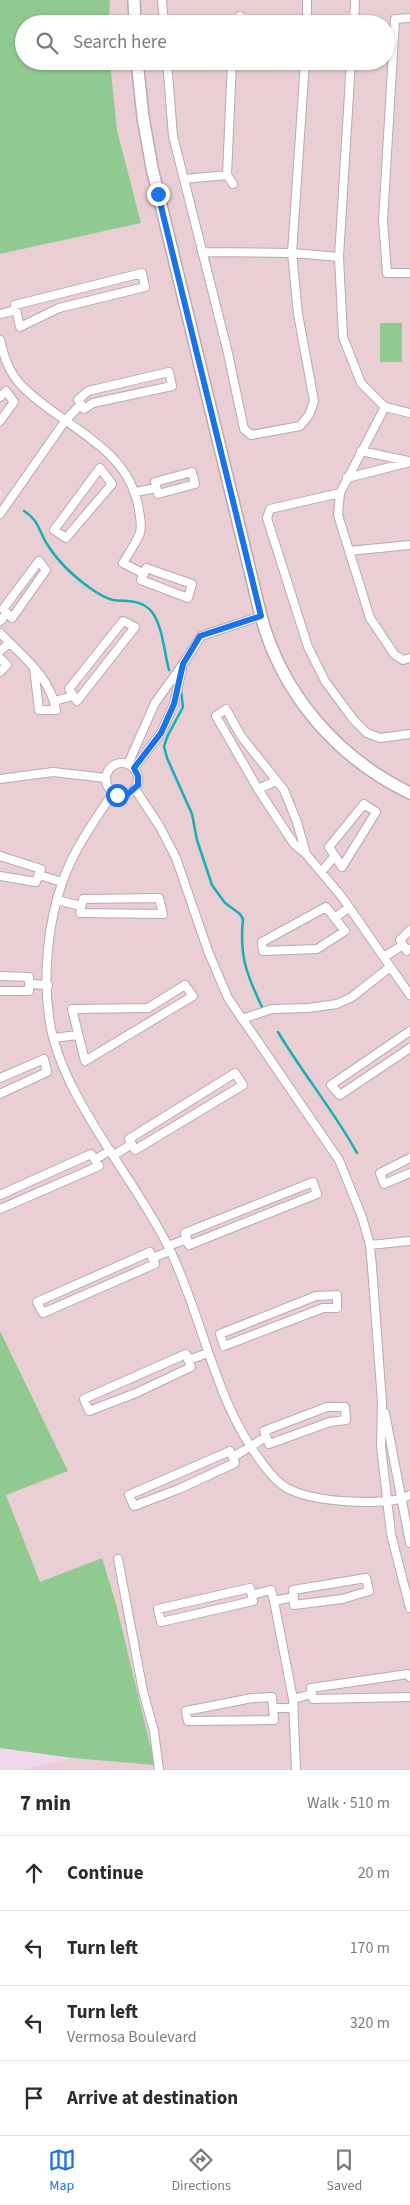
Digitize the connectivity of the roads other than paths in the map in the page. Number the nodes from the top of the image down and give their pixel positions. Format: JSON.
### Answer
{"nodes":[{"id":1,"x":134,"y":0,"type":"edge"},
{"id":2,"x":162,"y":0,"type":"edge"},
{"id":3,"x":307,"y":0,"type":"edge"},
{"id":4,"x":355,"y":0,"type":"edge"},
{"id":5,"x":135,"y":15,"type":"edge"},
{"id":6,"x":163,"y":15,"type":"edge"},
{"id":7,"x":307,"y":15,"type":"edge"},
{"id":8,"x":354,"y":15,"type":"edge"},
{"id":9,"x":395,"y":18,"type":"edge"},
{"id":10,"x":410,"y":18,"type":"edge"},
{"id":11,"x":138,"y":70,"type":"edge"},
{"id":12,"x":168,"y":70,"type":"edge"},
{"id":13,"x":232,"y":70,"type":"edge"},
{"id":14,"x":304,"y":70,"type":"edge"},
{"id":15,"x":350,"y":70,"type":"edge"},
{"id":16,"x":392,"y":70,"type":"edge"},
{"id":17,"x":227,"y":175,"type":"junction"},
{"id":18,"x":184,"y":179,"type":"junction"},
{"id":19,"x":232,"y":184,"type":"dead end"},
{"id":20,"x":202,"y":252,"type":"junction"},
{"id":21,"x":292,"y":253,"type":"junction"},
{"id":22,"x":339,"y":257,"type":"junction"},
{"id":23,"x":410,"y":273,"type":"edge"},
{"id":24,"x":16,"y":310,"type":"junction"},
{"id":25,"x":0,"y":314,"type":"edge"},
{"id":26,"x":0,"y":340,"type":"edge"},
{"id":27,"x":21,"y":385,"type":"junction"},
{"id":28,"x":10,"y":396,"type":"junction"},
{"id":29,"x":0,"y":397,"type":"edge"},
{"id":30,"x":81,"y":404,"type":"junction"},
{"id":31,"x":385,"y":407,"type":"junction"},
{"id":32,"x":410,"y":413,"type":"edge"},
{"id":33,"x":0,"y":421,"type":"edge"},
{"id":34,"x":65,"y":421,"type":"junction"},
{"id":35,"x":361,"y":451,"type":"junction"},
{"id":36,"x":410,"y":462,"type":"edge"},
{"id":37,"x":119,"y":464,"type":"junction"},
{"id":38,"x":105,"y":476,"type":"junction"},
{"id":39,"x":347,"y":478,"type":"junction"},
{"id":40,"x":156,"y":488,"type":"junction"},
{"id":41,"x":136,"y":492,"type":"junction"},
{"id":42,"x":340,"y":493,"type":"junction"},
{"id":43,"x":0,"y":514,"type":"edge"},
{"id":44,"x":410,"y":545,"type":"edge"},
{"id":45,"x":349,"y":551,"type":"junction"},
{"id":46,"x":144,"y":574,"type":"junction"},
{"id":47,"x":7,"y":614,"type":"junction"},
{"id":48,"x":261,"y":616,"type":"junction"},
{"id":49,"x":0,"y":621,"type":"edge"},
{"id":50,"x":0,"y":633,"type":"edge"},
{"id":51,"x":9,"y":643,"type":"junction"},
{"id":52,"x":0,"y":651,"type":"edge"},
{"id":53,"x":0,"y":658,"type":"edge"},
{"id":54,"x":410,"y":658,"type":"edge"},
{"id":55,"x":183,"y":664,"type":"junction"},
{"id":56,"x":34,"y":668,"type":"junction"},
{"id":57,"x":0,"y":672,"type":"edge"},
{"id":58,"x":74,"y":696,"type":"junction"},
{"id":59,"x":54,"y":701,"type":"junction"},
{"id":60,"x":410,"y":734,"type":"edge"},
{"id":61,"x":131,"y":766,"type":"junction"},
{"id":62,"x":0,"y":778,"type":"edge"},
{"id":63,"x":106,"y":778,"type":"junction"},
{"id":64,"x":276,"y":781,"type":"junction"},
{"id":65,"x":136,"y":789,"type":"junction"},
{"id":66,"x":258,"y":789,"type":"junction"},
{"id":67,"x":113,"y":793,"type":"junction"},
{"id":68,"x":410,"y":793,"type":"edge"},
{"id":69,"x":306,"y":854,"type":"junction"},
{"id":70,"x":0,"y":856,"type":"edge"},
{"id":71,"x":335,"y":856,"type":"junction"},
{"id":72,"x":321,"y":872,"type":"junction"},
{"id":73,"x":39,"y":875,"type":"junction"},
{"id":74,"x":0,"y":876,"type":"edge"},
{"id":75,"x":62,"y":882,"type":"junction"},
{"id":76,"x":58,"y":900,"type":"junction"},
{"id":77,"x":82,"y":906,"type":"junction"},
{"id":78,"x":349,"y":907,"type":"junction"},
{"id":79,"x":335,"y":918,"type":"junction"},
{"id":80,"x":410,"y":930,"type":"edge"},
{"id":81,"x":407,"y":947,"type":"edge"},
{"id":82,"x":384,"y":957,"type":"junction"},
{"id":83,"x":390,"y":968,"type":"junction"},
{"id":84,"x":0,"y":976,"type":"edge"},
{"id":85,"x":30,"y":984,"type":"junction"},
{"id":86,"x":48,"y":985,"type":"junction"},
{"id":87,"x":0,"y":991,"type":"edge"},
{"id":88,"x":410,"y":995,"type":"edge"},
{"id":89,"x":242,"y":1019,"type":"junction"},
{"id":90,"x":410,"y":1031,"type":"edge"},
{"id":91,"x":77,"y":1035,"type":"junction"},
{"id":92,"x":54,"y":1038,"type":"junction"},
{"id":93,"x":410,"y":1048,"type":"edge"},
{"id":94,"x":61,"y":1059,"type":"junction"},
{"id":95,"x":46,"y":1066,"type":"junction"},
{"id":96,"x":0,"y":1078,"type":"edge"},
{"id":97,"x":0,"y":1094,"type":"edge"},
{"id":98,"x":132,"y":1144,"type":"junction"},
{"id":99,"x":112,"y":1153,"type":"junction"},
{"id":100,"x":410,"y":1158,"type":"edge"},
{"id":101,"x":95,"y":1160,"type":"junction"},
{"id":102,"x":410,"y":1172,"type":"edge"},
{"id":103,"x":0,"y":1195,"type":"edge"},
{"id":104,"x":0,"y":1209,"type":"edge"},
{"id":105,"x":187,"y":1239,"type":"junction"},
{"id":106,"x":410,"y":1241,"type":"edge"},
{"id":107,"x":370,"y":1245,"type":"junction"},
{"id":108,"x":170,"y":1249,"type":"junction"},
{"id":109,"x":152,"y":1258,"type":"junction"},
{"id":110,"x":222,"y":1341,"type":"junction"},
{"id":111,"x":207,"y":1349,"type":"junction"},
{"id":112,"x":188,"y":1360,"type":"junction"},
{"id":113,"x":382,"y":1402,"type":"junction"},
{"id":114,"x":266,"y":1437,"type":"junction"},
{"id":115,"x":251,"y":1446,"type":"junction"},
{"id":116,"x":232,"y":1457,"type":"junction"},
{"id":117,"x":410,"y":1495,"type":"edge"},
{"id":118,"x":402,"y":1499,"type":"junction"},
{"id":119,"x":386,"y":1500,"type":"junction"},
{"id":120,"x":410,"y":1543,"type":"edge"},
{"id":121,"x":118,"y":1559,"type":"dead end"},
{"id":122,"x":252,"y":1595,"type":"junction"},
{"id":123,"x":294,"y":1597,"type":"junction"},
{"id":124,"x":274,"y":1601,"type":"junction"},
{"id":125,"x":410,"y":1608,"type":"edge"},
{"id":126,"x":410,"y":1677,"type":"edge"},
{"id":127,"x":312,"y":1694,"type":"junction"},
{"id":128,"x":410,"y":1697,"type":"edge"},
{"id":129,"x":293,"y":1699,"type":"junction"},
{"id":130,"x":273,"y":1708,"type":"junction"},
{"id":131,"x":294,"y":1708,"type":"junction"},
{"id":132,"x":158,"y":1770,"type":"edge"},
{"id":133,"x":296,"y":1770,"type":"edge"}],
"edges":[{"from":1,"to":5,"type":"main road"},
{"from":2,"to":6,"type":"street"},
{"from":3,"to":7,"type":"street"},
{"from":4,"to":8,"type":"street"},
{"from":9,"to":10,"type":"street"},
{"from":11,"to":48,"type":"main road"},
{"from":12,"to":18,"type":"street"},
{"from":13,"to":17,"type":"street"},
{"from":14,"to":21,"type":"street"},
{"from":15,"to":22,"type":"street"},
{"from":16,"to":23,"type":"street"},
{"from":17,"to":18,"type":"street"},
{"from":17,"to":19,"type":"street"},
{"from":18,"to":20,"type":"street"},
{"from":20,"to":21,"type":"street"},
{"from":20,"to":21,"type":"street"},
{"from":21,"to":22,"type":"street"},
{"from":22,"to":31,"type":"street"},
{"from":24,"to":24,"type":"street"},
{"from":24,"to":25,"type":"street"},
{"from":26,"to":27,"type":"street"},
{"from":27,"to":28,"type":"street"},
{"from":27,"to":34,"type":"street"},
{"from":28,"to":29,"type":"street"},
{"from":28,"to":33,"type":"street"},
{"from":30,"to":30,"type":"street"},
{"from":30,"to":34,"type":"street"},
{"from":31,"to":32,"type":"street"},
{"from":31,"to":35,"type":"street"},
{"from":34,"to":37,"type":"street"},
{"from":34,"to":43,"type":"street"},
{"from":35,"to":36,"type":"street"},
{"from":35,"to":39,"type":"street"},
{"from":36,"to":39,"type":"street"},
{"from":37,"to":38,"type":"street"},
{"from":37,"to":41,"type":"street"},
{"from":38,"to":38,"type":"street"},
{"from":39,"to":42,"type":"street"},
{"from":40,"to":40,"type":"street"},
{"from":40,"to":41,"type":"street"},
{"from":41,"to":46,"type":"street"},
{"from":42,"to":45,"type":"street"},
{"from":42,"to":60,"type":"street"},
{"from":44,"to":45,"type":"street"},
{"from":45,"to":54,"type":"street"},
{"from":46,"to":46,"type":"street"},
{"from":47,"to":47,"type":"street"},
{"from":47,"to":49,"type":"street"},
{"from":48,"to":55,"type":"street"},
{"from":48,"to":68,"type":"main road"},
{"from":50,"to":51,"type":"street"},
{"from":51,"to":52,"type":"street"},
{"from":51,"to":56,"type":"street"},
{"from":53,"to":57,"type":"street"},
{"from":55,"to":61,"type":"street"},
{"from":55,"to":61,"type":"street"},
{"from":56,"to":59,"type":"street"},
{"from":56,"to":59,"type":"street"},
{"from":58,"to":58,"type":"street"},
{"from":58,"to":59,"type":"street"},
{"from":61,"to":63,"type":"street"},
{"from":61,"to":65,"type":"street"},
{"from":62,"to":63,"type":"street"},
{"from":63,"to":67,"type":"street"},
{"from":64,"to":66,"type":"street"},
{"from":64,"to":66,"type":"street"},
{"from":64,"to":69,"type":"street"},
{"from":65,"to":67,"type":"street"},
{"from":65,"to":89,"type":"street"},
{"from":66,"to":69,"type":"street"},
{"from":67,"to":75,"type":"street"},
{"from":69,"to":72,"type":"street"},
{"from":70,"to":73,"type":"street"},
{"from":71,"to":71,"type":"street"},
{"from":71,"to":72,"type":"street"},
{"from":72,"to":78,"type":"street"},
{"from":73,"to":74,"type":"street"},
{"from":73,"to":75,"type":"street"},
{"from":75,"to":76,"type":"street"},
{"from":76,"to":77,"type":"street"},
{"from":76,"to":86,"type":"street"},
{"from":77,"to":77,"type":"street"},
{"from":78,"to":79,"type":"street"},
{"from":78,"to":82,"type":"street"},
{"from":79,"to":79,"type":"street"},
{"from":80,"to":81,"type":"street"},
{"from":81,"to":82,"type":"street"},
{"from":82,"to":83,"type":"street"},
{"from":83,"to":88,"type":"street"},
{"from":83,"to":89,"type":"street"},
{"from":84,"to":85,"type":"street"},
{"from":85,"to":86,"type":"street"},
{"from":85,"to":87,"type":"street"},
{"from":86,"to":92,"type":"street"},
{"from":89,"to":107,"type":"street"},
{"from":90,"to":93,"type":"street"},
{"from":91,"to":91,"type":"street"},
{"from":91,"to":92,"type":"street"},
{"from":92,"to":94,"type":"street"},
{"from":94,"to":95,"type":"street"},
{"from":94,"to":99,"type":"street"},
{"from":95,"to":96,"type":"street"},
{"from":95,"to":97,"type":"street"},
{"from":98,"to":98,"type":"street"},
{"from":98,"to":99,"type":"street"},
{"from":99,"to":101,"type":"street"},
{"from":99,"to":108,"type":"street"},
{"from":100,"to":102,"type":"street"},
{"from":101,"to":103,"type":"street"},
{"from":101,"to":104,"type":"street"},
{"from":105,"to":105,"type":"street"},
{"from":105,"to":108,"type":"street"},
{"from":106,"to":107,"type":"street"},
{"from":107,"to":113,"type":"street"},
{"from":108,"to":109,"type":"street"},
{"from":108,"to":111,"type":"street"},
{"from":109,"to":109,"type":"street"},
{"from":110,"to":110,"type":"street"},
{"from":110,"to":111,"type":"street"},
{"from":111,"to":112,"type":"street"},
{"from":111,"to":115,"type":"street"},
{"from":112,"to":112,"type":"street"},
{"from":113,"to":118,"type":"street"},
{"from":113,"to":119,"type":"street"},
{"from":114,"to":114,"type":"street"},
{"from":114,"to":115,"type":"street"},
{"from":115,"to":116,"type":"street"},
{"from":115,"to":119,"type":"street"},
{"from":116,"to":116,"type":"street"},
{"from":117,"to":118,"type":"street"},
{"from":118,"to":119,"type":"street"},
{"from":118,"to":120,"type":"street"},
{"from":119,"to":125,"type":"street"},
{"from":121,"to":132,"type":"street"},
{"from":122,"to":122,"type":"street"},
{"from":122,"to":124,"type":"street"},
{"from":123,"to":123,"type":"street"},
{"from":123,"to":124,"type":"street"},
{"from":124,"to":129,"type":"street"},
{"from":126,"to":127,"type":"street"},
{"from":127,"to":128,"type":"street"},
{"from":127,"to":129,"type":"street"},
{"from":129,"to":131,"type":"street"},
{"from":130,"to":130,"type":"street"},
{"from":130,"to":131,"type":"street"},
{"from":131,"to":133,"type":"street"}]}
